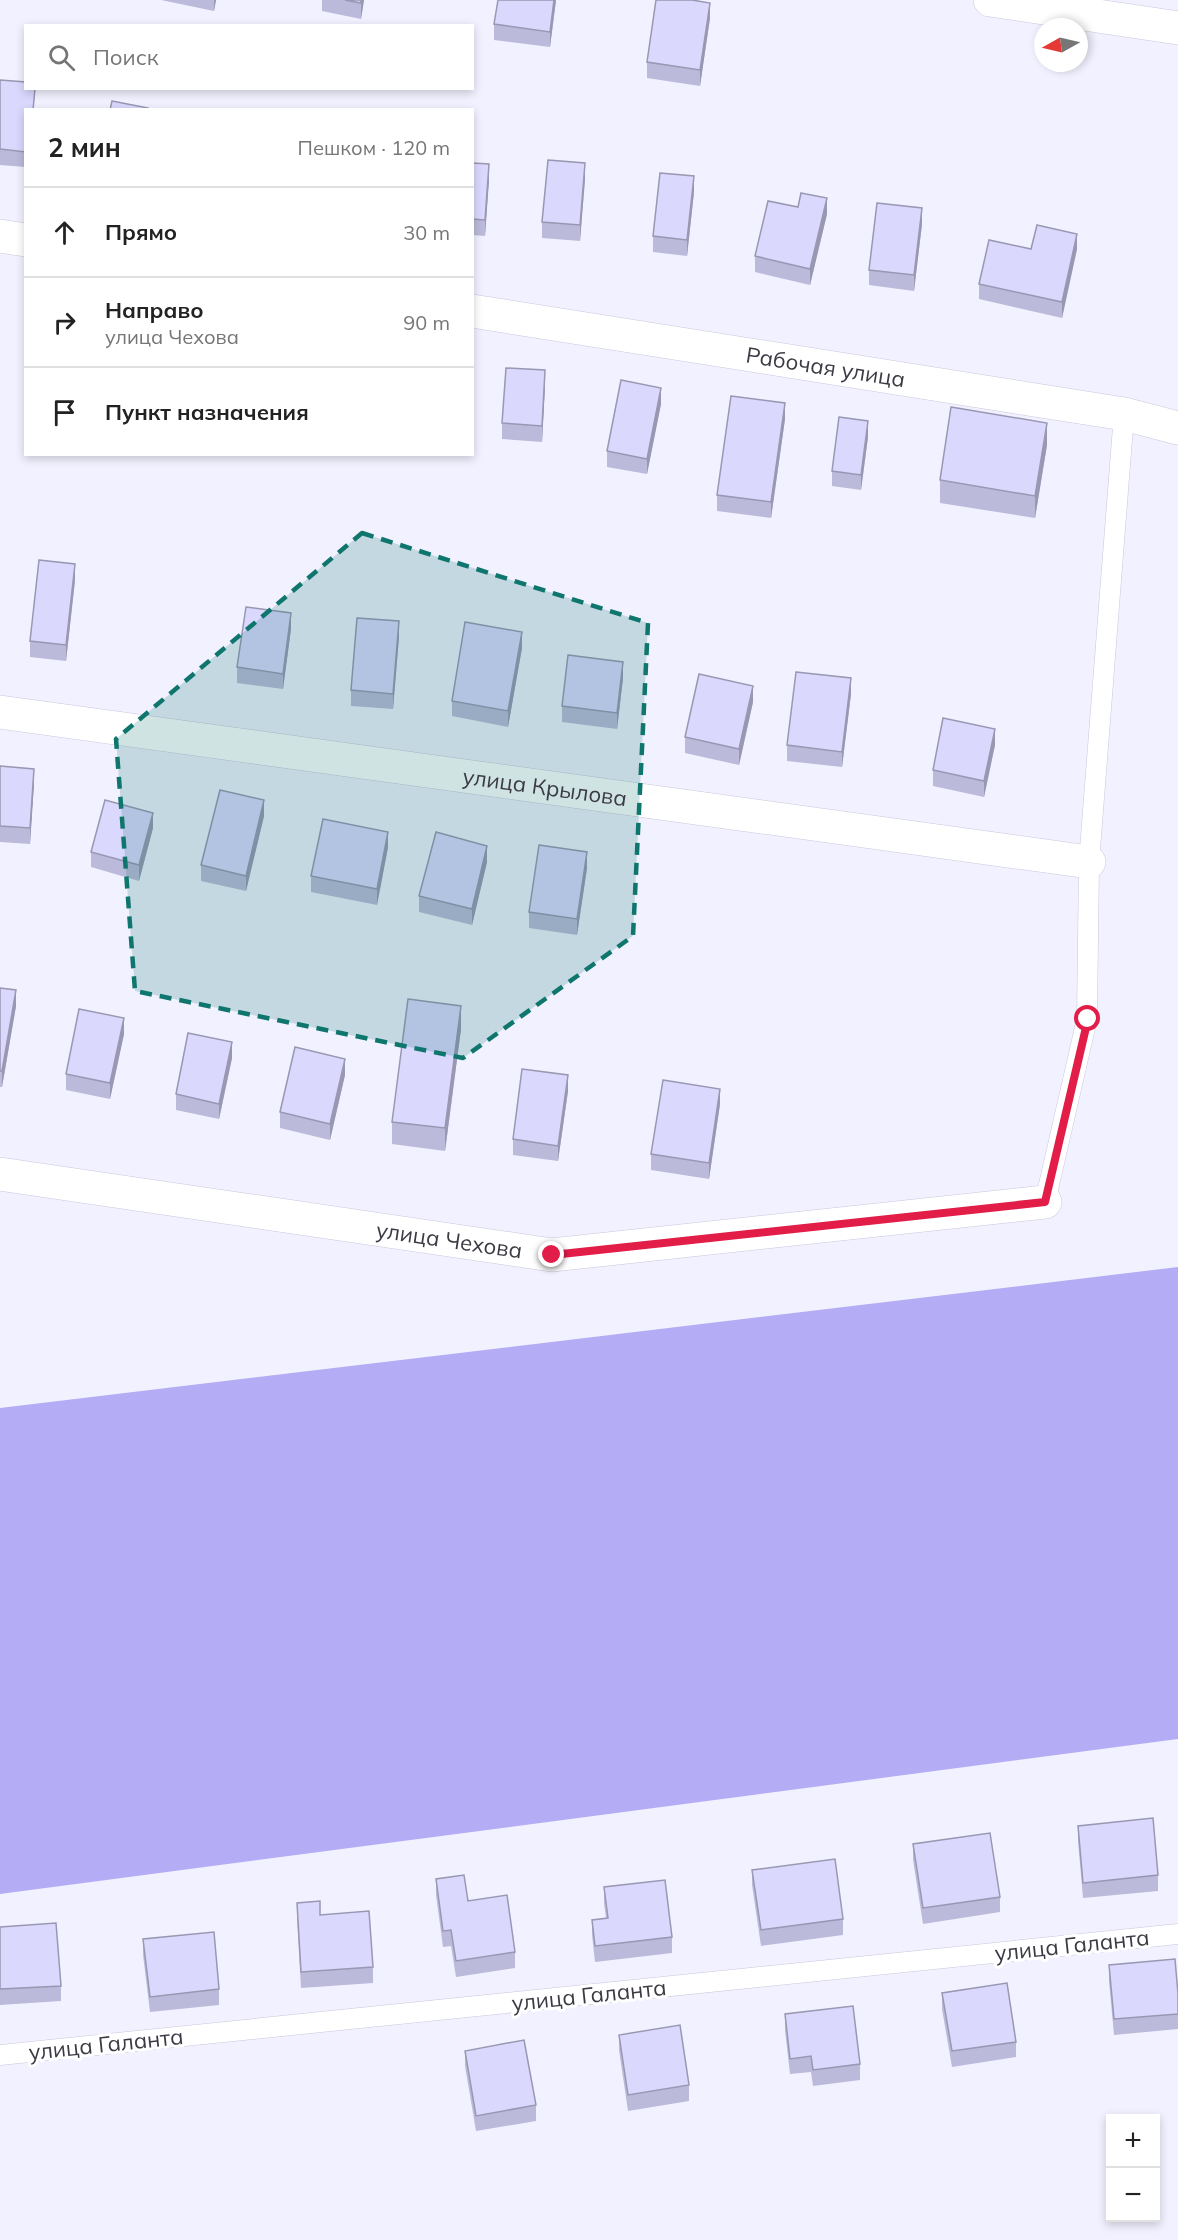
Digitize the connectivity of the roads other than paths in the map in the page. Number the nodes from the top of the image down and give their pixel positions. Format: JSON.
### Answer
{"nodes":[{"id":1,"x":990,"y":0,"type":"edge"},
{"id":2,"x":1178,"y":28,"type":"edge"},
{"id":3,"x":0,"y":236,"type":"edge"},
{"id":4,"x":24,"y":240,"type":"edge"},
{"id":5,"x":474,"y":311,"type":"edge"},
{"id":6,"x":1124,"y":414,"type":"junction"},
{"id":7,"x":1178,"y":428,"type":"edge"},
{"id":8,"x":0,"y":712,"type":"edge"},
{"id":9,"x":1089,"y":862,"type":"junction"},
{"id":10,"x":0,"y":1174,"type":"edge"},
{"id":11,"x":1045,"y":1202,"type":"joint"},
{"id":12,"x":1178,"y":1934,"type":"edge"},
{"id":13,"x":0,"y":2055,"type":"edge"}],
"edges":[{"from":1,"to":2,"type":"street"},
{"from":3,"to":4,"type":"street"},
{"from":5,"to":6,"type":"street","name":"Рабочая улица"},
{"from":6,"to":7,"type":"street","name":"Рабочая улица"},
{"from":6,"to":9,"type":"lane"},
{"from":8,"to":9,"type":"street","name":"улица Крылова"},
{"from":9,"to":11,"type":"lane"},
{"from":10,"to":11,"type":"street","name":"улица Чехова"},
{"from":12,"to":13,"type":"lane","name":"улица Галанта"}]}
